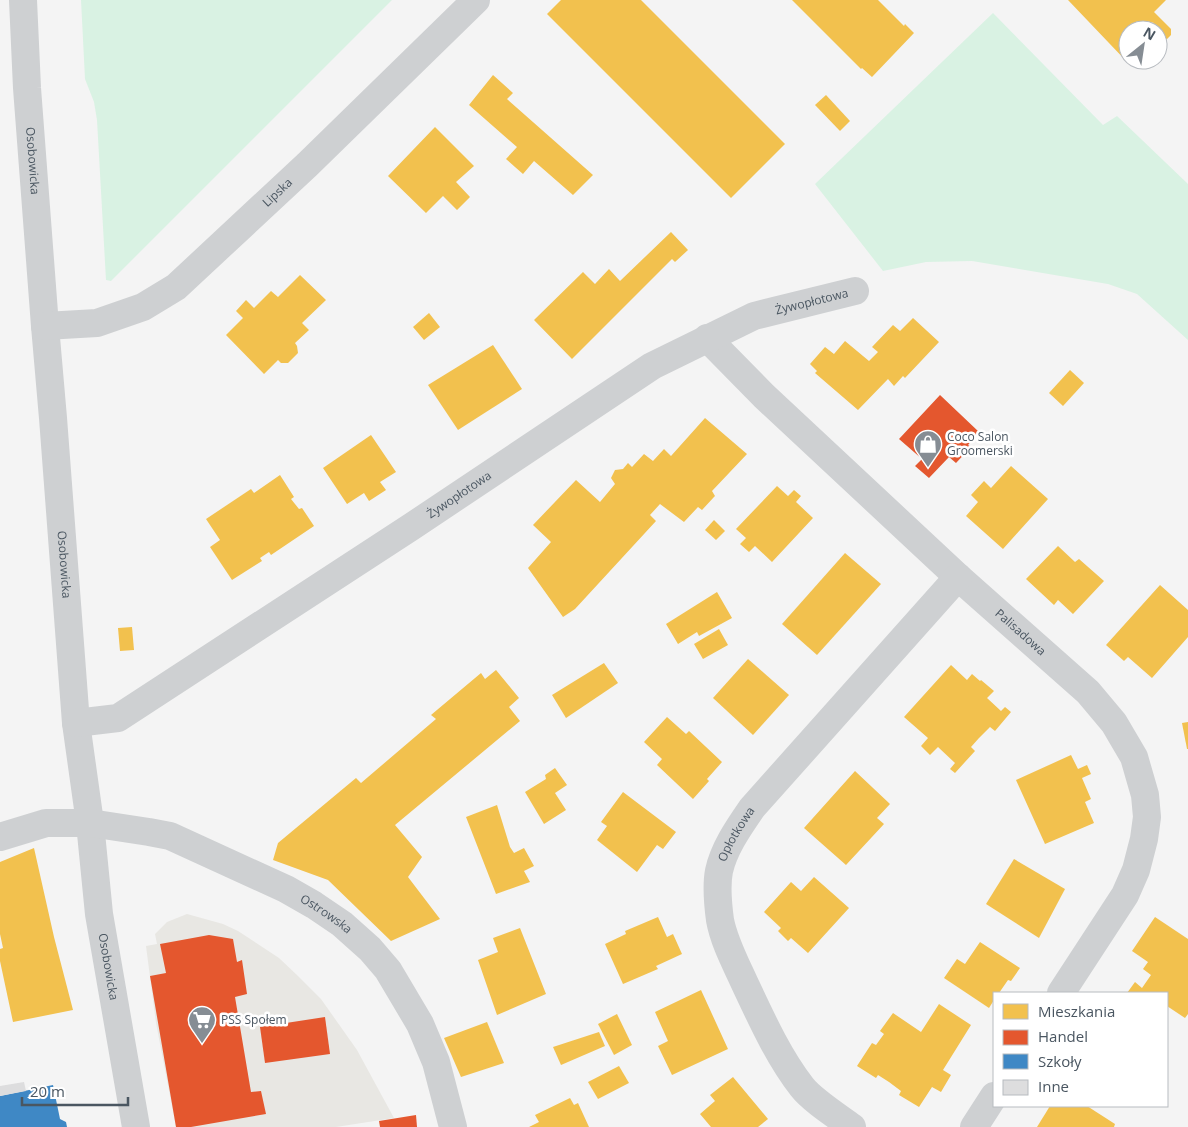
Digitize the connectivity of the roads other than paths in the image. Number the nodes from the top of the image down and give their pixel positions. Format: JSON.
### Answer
{"nodes":[{"id":1,"x":23,"y":0,"type":"edge"},
{"id":2,"x":476,"y":0,"type":"edge"},
{"id":3,"x":855,"y":291,"type":"dead end"},
{"id":4,"x":44,"y":326,"type":"junction"},
{"id":5,"x":707,"y":338,"type":"junction"},
{"id":6,"x":958,"y":577,"type":"junction"},
{"id":7,"x":76,"y":723,"type":"junction"},
{"id":8,"x":90,"y":823,"type":"junction"},
{"id":9,"x":0,"y":838,"type":"edge"},
{"id":10,"x":1062,"y":992,"type":"edge"},
{"id":11,"x":993,"y":1098,"type":"edge"},
{"id":12,"x":136,"y":1127,"type":"edge"},
{"id":13,"x":453,"y":1127,"type":"edge"},
{"id":14,"x":852,"y":1127,"type":"edge"},
{"id":15,"x":974,"y":1127,"type":"edge"}],
"edges":[{"from":1,"to":4,"type":"street","name":"Osobowicka"},
{"from":2,"to":4,"type":"street","name":"Lipska"},
{"from":3,"to":5,"type":"street","name":"Żywopłotowa"},
{"from":4,"to":7,"type":"street","name":"Osobowicka"},
{"from":5,"to":6,"type":"street","name":"Palisadowa"},
{"from":5,"to":7,"type":"street","name":"Żywopłotowa"},
{"from":6,"to":10,"type":"street","name":"Palisadowa"},
{"from":6,"to":14,"type":"street","name":"Opłotkowa"},
{"from":7,"to":8,"type":"street","name":"Osobowicka"},
{"from":8,"to":9,"type":"street","name":"Ostrowska"},
{"from":8,"to":12,"type":"street","name":"Osobowicka"},
{"from":8,"to":13,"type":"street","name":"Ostrowska"},
{"from":11,"to":15,"type":"street"}]}
